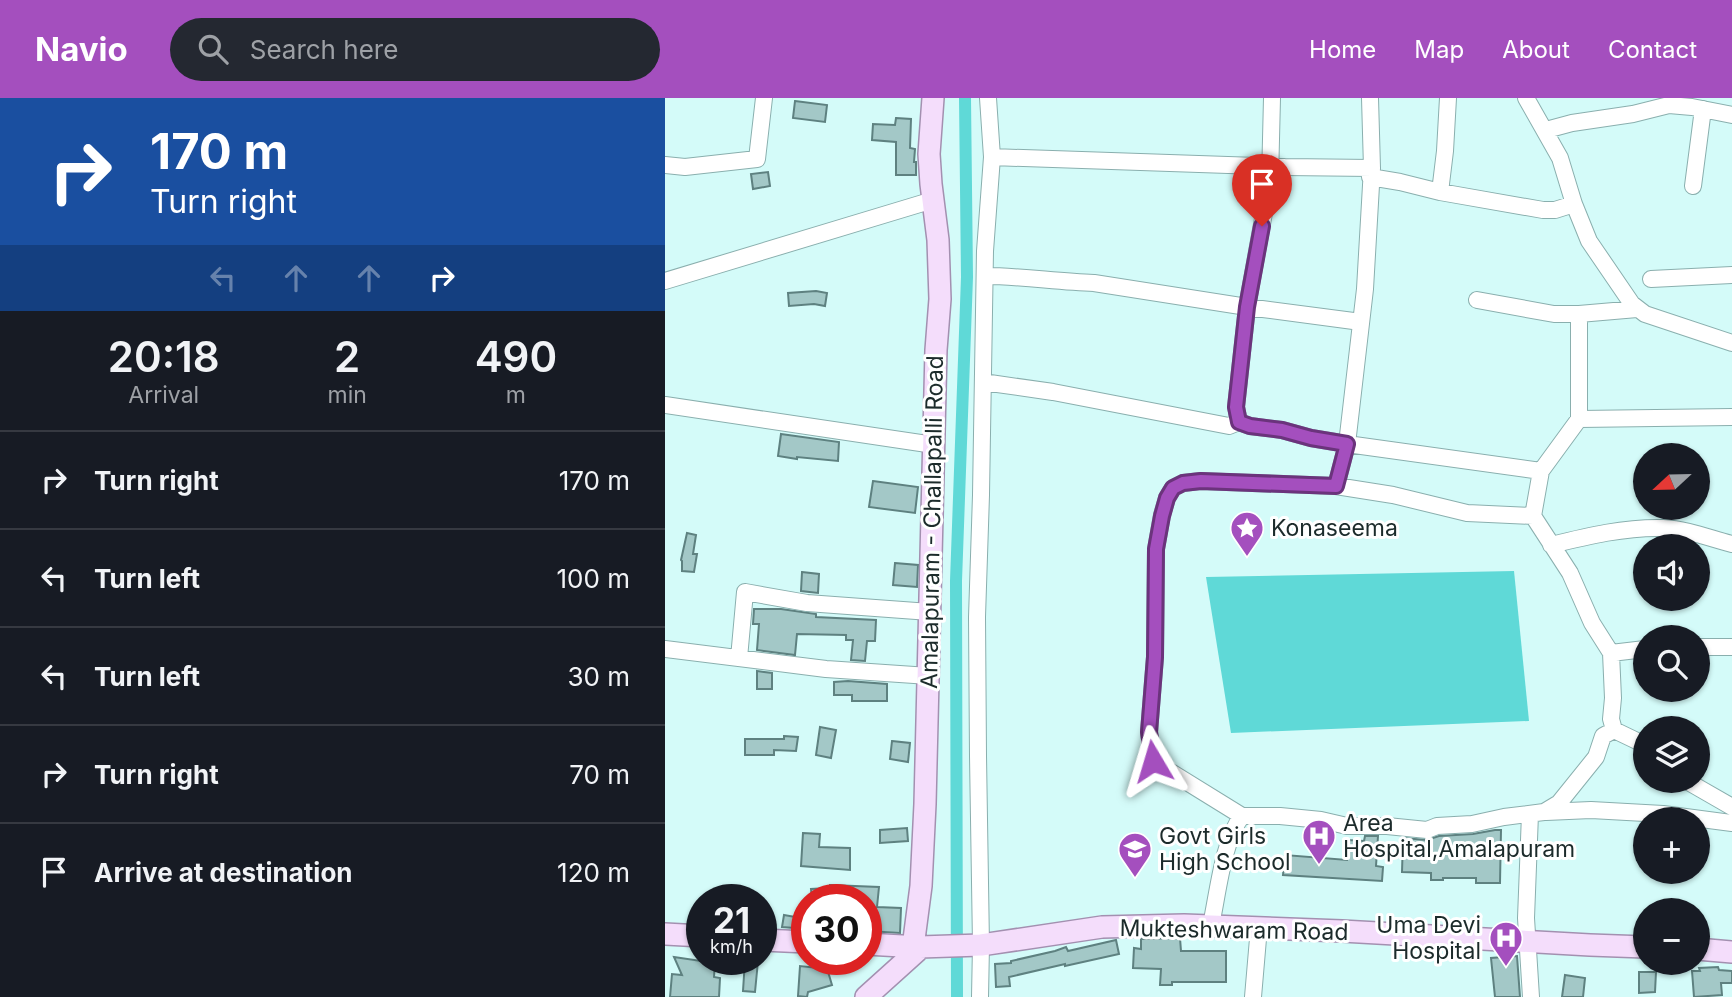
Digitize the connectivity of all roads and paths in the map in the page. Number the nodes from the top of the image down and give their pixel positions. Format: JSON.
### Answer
{"nodes":[{"id":1,"x":764,"y":98,"type":"edge"},
{"id":2,"x":933,"y":98,"type":"edge"},
{"id":3,"x":988,"y":98,"type":"edge"},
{"id":4,"x":1272,"y":98,"type":"edge"},
{"id":5,"x":1370,"y":98,"type":"edge"},
{"id":6,"x":1448,"y":98,"type":"edge"},
{"id":7,"x":1526,"y":98,"type":"edge"},
{"id":8,"x":1653,"y":104,"type":"edge"},
{"id":9,"x":1703,"y":109,"type":"junction"},
{"id":10,"x":1732,"y":115,"type":"edge"},
{"id":11,"x":1546,"y":130,"type":"junction"},
{"id":12,"x":992,"y":157,"type":"junction"},
{"id":13,"x":665,"y":165,"type":"edge"},
{"id":14,"x":1271,"y":166,"type":"junction"},
{"id":15,"x":1371,"y":173,"type":"junction"},
{"id":16,"x":1693,"y":186,"type":"dead end"},
{"id":17,"x":1440,"y":192,"type":"junction"},
{"id":18,"x":933,"y":200,"type":"junction"},
{"id":19,"x":1574,"y":204,"type":"junction"},
{"id":20,"x":1732,"y":275,"type":"edge"},
{"id":21,"x":985,"y":276,"type":"junction"},
{"id":22,"x":1651,"y":279,"type":"dead end"},
{"id":23,"x":665,"y":281,"type":"edge"},
{"id":24,"x":1477,"y":300,"type":"dead end"},
{"id":25,"x":1247,"y":307,"type":"junction"},
{"id":26,"x":1637,"y":309,"type":"junction"},
{"id":27,"x":1579,"y":314,"type":"junction"},
{"id":28,"x":1361,"y":322,"type":"junction"},
{"id":29,"x":1732,"y":343,"type":"edge"},
{"id":30,"x":983,"y":382,"type":"junction"},
{"id":31,"x":665,"y":405,"type":"edge"},
{"id":32,"x":1732,"y":417,"type":"edge"},
{"id":33,"x":1579,"y":419,"type":"junction"},
{"id":34,"x":1239,"y":422,"type":"junction"},
{"id":35,"x":1347,"y":444,"type":"junction"},
{"id":36,"x":934,"y":445,"type":"junction"},
{"id":37,"x":1541,"y":471,"type":"junction"},
{"id":38,"x":1336,"y":486,"type":"junction"},
{"id":39,"x":1533,"y":516,"type":"junction"},
{"id":40,"x":1732,"y":544,"type":"edge"},
{"id":41,"x":1551,"y":545,"type":"junction"},
{"id":42,"x":930,"y":612,"type":"junction"},
{"id":43,"x":1732,"y":647,"type":"edge"},
{"id":44,"x":1710,"y":648,"type":"edge"},
{"id":45,"x":665,"y":649,"type":"edge"},
{"id":46,"x":1633,"y":650,"type":"edge"},
{"id":47,"x":1611,"y":653,"type":"junction"},
{"id":48,"x":739,"y":658,"type":"junction"},
{"id":49,"x":929,"y":676,"type":"junction"},
{"id":50,"x":1614,"y":730,"type":"junction"},
{"id":51,"x":1633,"y":739,"type":"edge"},
{"id":52,"x":1708,"y":793,"type":"edge"},
{"id":53,"x":1732,"y":807,"type":"edge"},
{"id":54,"x":1537,"y":813,"type":"junction"},
{"id":55,"x":1242,"y":816,"type":"junction"},
{"id":56,"x":1732,"y":824,"type":"edge"},
{"id":57,"x":1211,"y":925,"type":"junction"},
{"id":58,"x":1259,"y":927,"type":"junction"},
{"id":59,"x":665,"y":934,"type":"edge"},
{"id":60,"x":686,"y":935,"type":"edge"},
{"id":61,"x":1528,"y":942,"type":"junction"},
{"id":62,"x":882,"y":945,"type":"edge"},
{"id":63,"x":977,"y":945,"type":"junction"},
{"id":64,"x":1633,"y":946,"type":"edge"},
{"id":65,"x":919,"y":947,"type":"junction"},
{"id":66,"x":1710,"y":950,"type":"edge"},
{"id":67,"x":1732,"y":951,"type":"edge"},
{"id":68,"x":866,"y":997,"type":"edge"},
{"id":69,"x":980,"y":997,"type":"edge"},
{"id":70,"x":1253,"y":997,"type":"edge"},
{"id":71,"x":1531,"y":997,"type":"edge"}],
"edges":[{"from":1,"to":13,"type":"street"},
{"from":2,"to":18,"type":"main road","name":"Amalapuram - Challapalli Road"},
{"from":3,"to":12,"type":"street"},
{"from":4,"to":14,"type":"street"},
{"from":5,"to":15,"type":"street"},
{"from":6,"to":17,"type":"street"},
{"from":7,"to":11,"type":"street"},
{"from":8,"to":9,"type":"street"},
{"from":8,"to":11,"type":"street"},
{"from":9,"to":10,"type":"street"},
{"from":9,"to":16,"type":"street"},
{"from":11,"to":19,"type":"street"},
{"from":12,"to":14,"type":"street"},
{"from":12,"to":21,"type":"street"},
{"from":14,"to":15,"type":"street"},
{"from":14,"to":25,"type":"street"},
{"from":15,"to":17,"type":"street"},
{"from":15,"to":28,"type":"street"},
{"from":17,"to":19,"type":"street"},
{"from":18,"to":23,"type":"street"},
{"from":18,"to":36,"type":"main road","name":"Amalapuram - Challapalli Road"},
{"from":19,"to":26,"type":"street"},
{"from":20,"to":22,"type":"street"},
{"from":21,"to":25,"type":"street"},
{"from":21,"to":30,"type":"street"},
{"from":24,"to":27,"type":"street"},
{"from":25,"to":28,"type":"street"},
{"from":25,"to":34,"type":"street"},
{"from":26,"to":27,"type":"street"},
{"from":26,"to":29,"type":"street"},
{"from":27,"to":33,"type":"street"},
{"from":28,"to":35,"type":"street"},
{"from":30,"to":34,"type":"street"},
{"from":30,"to":63,"type":"street"},
{"from":31,"to":36,"type":"street"},
{"from":32,"to":33,"type":"street"},
{"from":33,"to":37,"type":"street"},
{"from":34,"to":35,"type":"street"},
{"from":35,"to":37,"type":"street"},
{"from":35,"to":38,"type":"street"},
{"from":36,"to":42,"type":"main road","name":"Amalapuram - Challapalli Road"},
{"from":37,"to":39,"type":"street"},
{"from":38,"to":39,"type":"street"},
{"from":38,"to":55,"type":"street"},
{"from":39,"to":41,"type":"street"},
{"from":40,"to":41,"type":"street"},
{"from":41,"to":47,"type":"street"},
{"from":42,"to":48,"type":"street"},
{"from":42,"to":49,"type":"main road","name":"Amalapuram - Challapalli Road"},
{"from":43,"to":44,"type":"street"},
{"from":45,"to":48,"type":"street"},
{"from":46,"to":47,"type":"street"},
{"from":47,"to":50,"type":"street"},
{"from":48,"to":49,"type":"street"},
{"from":49,"to":65,"type":"main road","name":"Amalapuram - Challapalli Road"},
{"from":50,"to":51,"type":"street"},
{"from":50,"to":54,"type":"street"},
{"from":52,"to":53,"type":"street"},
{"from":54,"to":55,"type":"street"},
{"from":54,"to":56,"type":"street"},
{"from":54,"to":61,"type":"street"},
{"from":55,"to":57,"type":"street"},
{"from":57,"to":58,"type":"main road","name":"Mukteshwaram Road"},
{"from":57,"to":63,"type":"main road","name":"Mukteshwaram Road"},
{"from":58,"to":61,"type":"main road","name":"Mukteshwaram Road"},
{"from":58,"to":70,"type":"street"},
{"from":59,"to":60,"type":"main road"},
{"from":61,"to":64,"type":"main road","name":"Mukteshwaram Road"},
{"from":61,"to":71,"type":"street"},
{"from":62,"to":65,"type":"main road","name":"Mukteshwaram Road"},
{"from":63,"to":65,"type":"main road","name":"Mukteshwaram Road"},
{"from":63,"to":69,"type":"street"},
{"from":65,"to":68,"type":"main road"},
{"from":66,"to":67,"type":"main road"}]}
